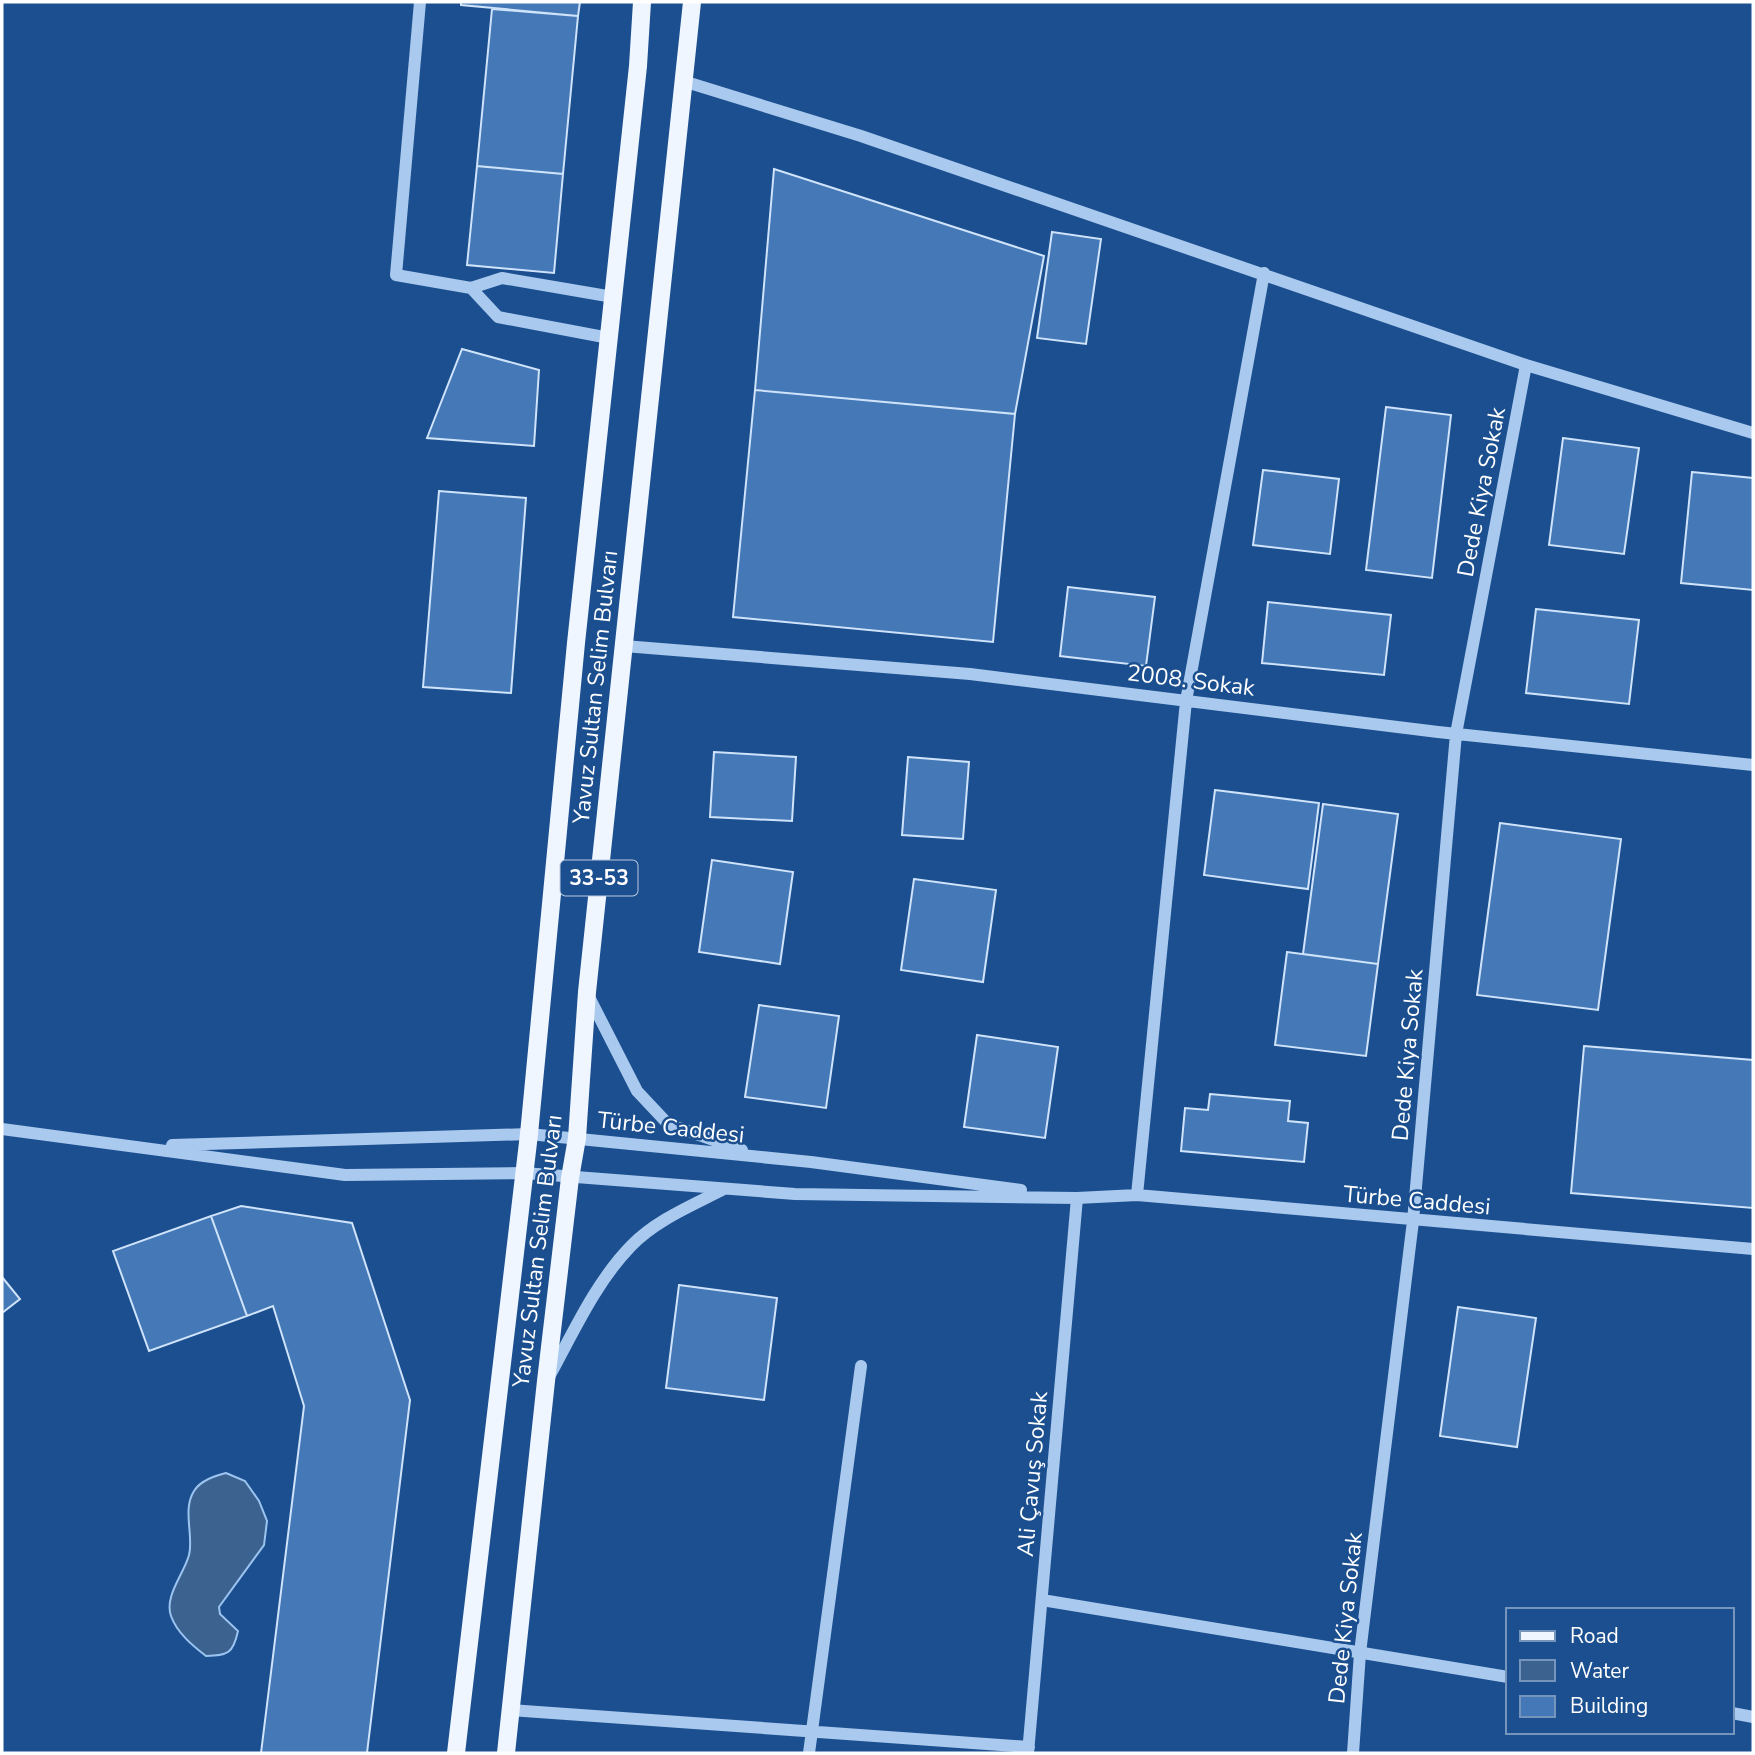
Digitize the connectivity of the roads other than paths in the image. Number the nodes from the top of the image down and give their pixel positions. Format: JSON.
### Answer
{"nodes":[{"id":1,"x":420,"y":2,"type":"edge"},
{"id":2,"x":642,"y":2,"type":"edge"},
{"id":3,"x":692,"y":2,"type":"edge"},
{"id":4,"x":682,"y":81,"type":"junction"},
{"id":5,"x":1264,"y":274,"type":"junction"},
{"id":6,"x":471,"y":288,"type":"junction"},
{"id":7,"x":613,"y":297,"type":"junction"},
{"id":8,"x":609,"y":338,"type":"junction"},
{"id":9,"x":1526,"y":365,"type":"junction"},
{"id":10,"x":1753,"y":433,"type":"edge"},
{"id":11,"x":624,"y":646,"type":"junction"},
{"id":12,"x":1186,"y":701,"type":"junction"},
{"id":13,"x":1456,"y":734,"type":"junction"},
{"id":14,"x":1753,"y":765,"type":"edge"},
{"id":15,"x":587,"y":992,"type":"junction"},
{"id":16,"x":2,"y":1129,"type":"edge"},
{"id":17,"x":529,"y":1134,"type":"junction"},
{"id":18,"x":577,"y":1138,"type":"junction"},
{"id":19,"x":133,"y":1146,"type":"junction"},
{"id":20,"x":762,"y":1157,"type":"junction"},
{"id":21,"x":524,"y":1173,"type":"junction"},
{"id":22,"x":570,"y":1178,"type":"junction"},
{"id":23,"x":725,"y":1188,"type":"junction"},
{"id":24,"x":1137,"y":1195,"type":"junction"},
{"id":25,"x":1077,"y":1198,"type":"junction"},
{"id":26,"x":1413,"y":1221,"type":"junction"},
{"id":27,"x":1753,"y":1249,"type":"edge"},
{"id":28,"x":861,"y":1366,"type":"dead end"},
{"id":29,"x":546,"y":1381,"type":"junction"},
{"id":30,"x":1042,"y":1600,"type":"junction"},
{"id":31,"x":1360,"y":1653,"type":"junction"},
{"id":32,"x":1506,"y":1677,"type":"edge"},
{"id":33,"x":510,"y":1710,"type":"junction"},
{"id":34,"x":1734,"y":1713,"type":"edge"},
{"id":35,"x":1753,"y":1717,"type":"edge"},
{"id":36,"x":812,"y":1731,"type":"junction"},
{"id":37,"x":1029,"y":1750,"type":"edge"},
{"id":38,"x":456,"y":1753,"type":"edge"},
{"id":39,"x":506,"y":1753,"type":"edge"},
{"id":40,"x":809,"y":1753,"type":"edge"},
{"id":41,"x":1353,"y":1753,"type":"edge"}],
"edges":[{"from":1,"to":6,"type":"street"},
{"from":2,"to":7,"type":"main road","name":"Yavuz Sultan Selim Bulvarı","number":"33-53"},
{"from":3,"to":4,"type":"main road","name":"Yavuz Sultan Selim Bulvarı","number":"33-53"},
{"from":4,"to":5,"type":"street"},
{"from":4,"to":11,"type":"main road","name":"Yavuz Sultan Selim Bulvarı","number":"33-53"},
{"from":5,"to":9,"type":"street"},
{"from":5,"to":12,"type":"street"},
{"from":6,"to":7,"type":"street"},
{"from":6,"to":8,"type":"street"},
{"from":7,"to":8,"type":"main road","name":"Yavuz Sultan Selim Bulvarı","number":"33-53"},
{"from":8,"to":17,"type":"main road","name":"Yavuz Sultan Selim Bulvarı","number":"33-53"},
{"from":9,"to":10,"type":"street"},
{"from":9,"to":13,"type":"street","name":"Dede Kiya Sokak"},
{"from":11,"to":12,"type":"street","name":"2008. Sokak"},
{"from":11,"to":15,"type":"main road","name":"Yavuz Sultan Selim Bulvarı","number":"33-53"},
{"from":12,"to":13,"type":"street","name":"2008. Sokak"},
{"from":12,"to":24,"type":"street"},
{"from":13,"to":14,"type":"street","name":"2008. Sokak"},
{"from":13,"to":26,"type":"street","name":"Dede Kiya Sokak"},
{"from":15,"to":18,"type":"main road","name":"Yavuz Sultan Selim Bulvarı","number":"33-53"},
{"from":15,"to":20,"type":"street"},
{"from":16,"to":19,"type":"street","name":"Türbe Caddesi"},
{"from":17,"to":18,"type":"street","name":"Türbe Caddesi"},
{"from":17,"to":19,"type":"street","name":"Türbe Caddesi"},
{"from":17,"to":21,"type":"main road","name":"Yavuz Sultan Selim Bulvarı","number":"33-53"},
{"from":18,"to":20,"type":"street","name":"Türbe Caddesi"},
{"from":18,"to":22,"type":"main road","name":"Yavuz Sultan Selim Bulvarı","number":"33-53"},
{"from":19,"to":21,"type":"street","name":"Türbe Caddesi"},
{"from":20,"to":25,"type":"street","name":"Türbe Caddesi"},
{"from":21,"to":22,"type":"street","name":"Türbe Caddesi"},
{"from":21,"to":38,"type":"main road","name":"Yavuz Sultan Selim Bulvarı","number":"33-53"},
{"from":22,"to":23,"type":"street","name":"Türbe Caddesi"},
{"from":22,"to":29,"type":"main road","name":"Yavuz Sultan Selim Bulvarı","number":"33-53"},
{"from":23,"to":25,"type":"street","name":"Türbe Caddesi"},
{"from":23,"to":29,"type":"street"},
{"from":24,"to":25,"type":"street","name":"Türbe Caddesi"},
{"from":24,"to":26,"type":"street","name":"Türbe Caddesi"},
{"from":25,"to":30,"type":"street","name":"Ali Çavuş Sokak"},
{"from":26,"to":27,"type":"street","name":"Türbe Caddesi"},
{"from":26,"to":31,"type":"street","name":"Dede Kiya Sokak"},
{"from":28,"to":36,"type":"street"},
{"from":29,"to":33,"type":"main road","name":"Yavuz Sultan Selim Bulvarı","number":"33-53"},
{"from":30,"to":31,"type":"street"},
{"from":30,"to":37,"type":"street","name":"Ali Çavuş Sokak"},
{"from":31,"to":32,"type":"street"},
{"from":31,"to":41,"type":"street","name":"Dede Kiya Sokak"},
{"from":33,"to":36,"type":"street"},
{"from":33,"to":39,"type":"main road","name":"Yavuz Sultan Selim Bulvarı","number":"33-53"},
{"from":34,"to":35,"type":"street"},
{"from":36,"to":37,"type":"street"},
{"from":36,"to":40,"type":"street"}]}
